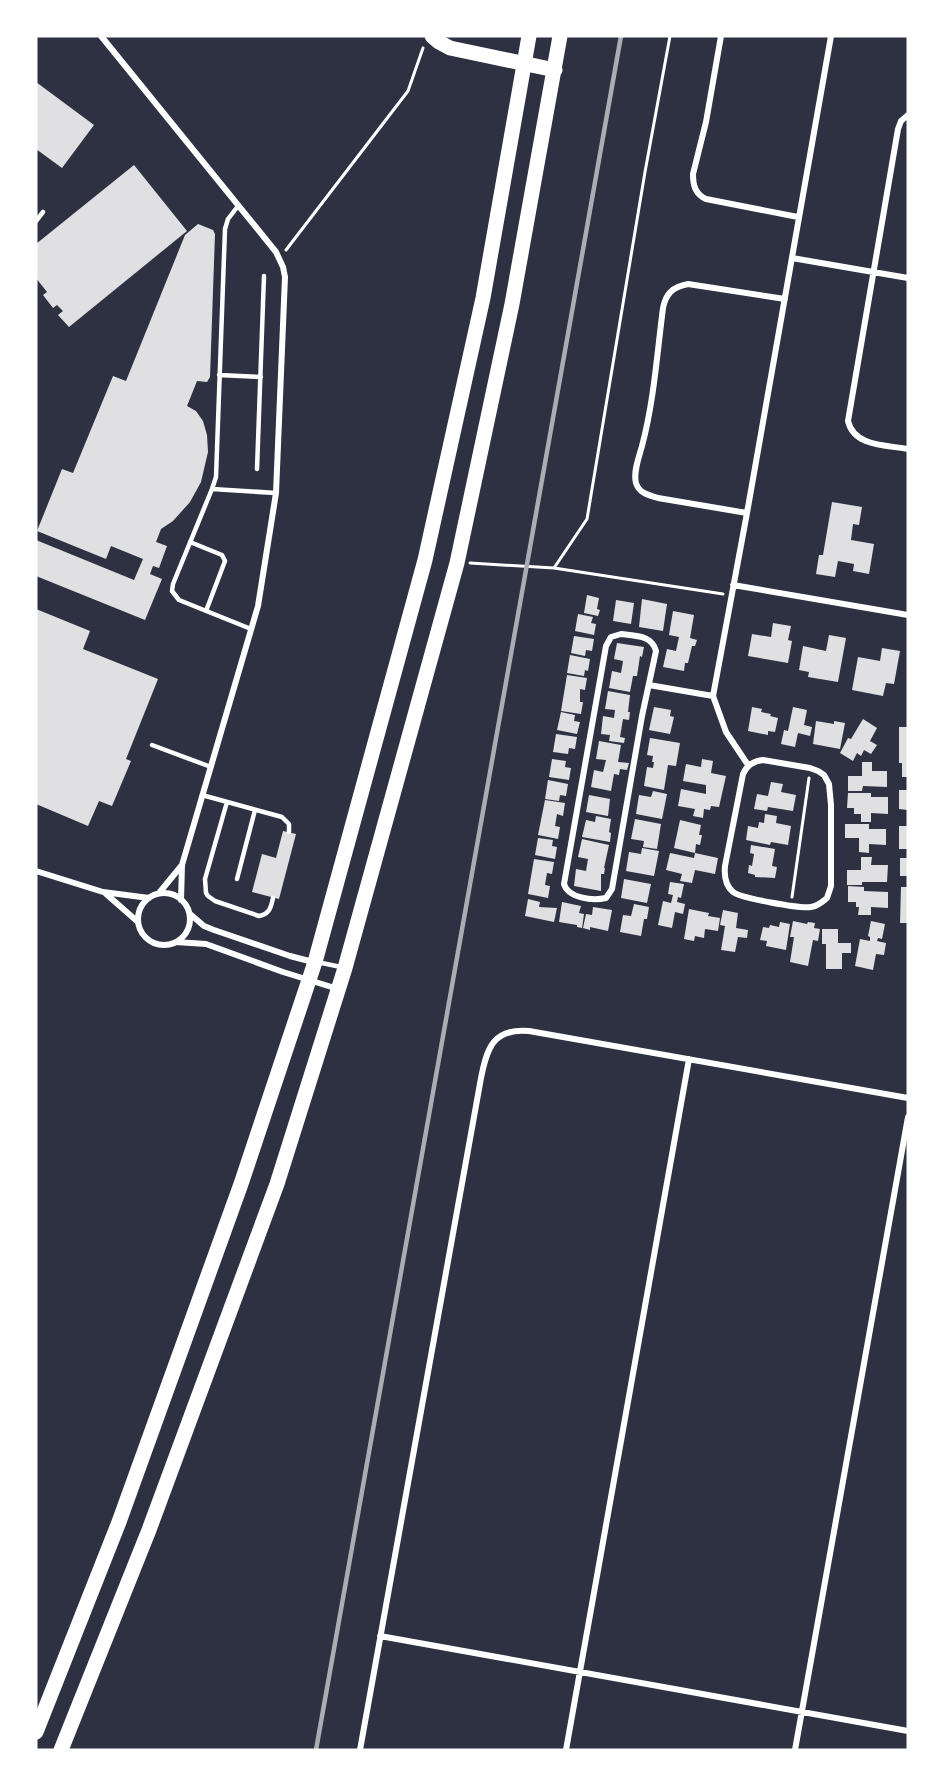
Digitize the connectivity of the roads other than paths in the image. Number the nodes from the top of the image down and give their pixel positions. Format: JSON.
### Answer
{"nodes":[{"id":1,"x":101,"y":36,"type":"edge"},
{"id":2,"x":529,"y":36,"type":"edge"},
{"id":3,"x":560,"y":36,"type":"edge"},
{"id":4,"x":721,"y":36,"type":"edge"},
{"id":5,"x":831,"y":36,"type":"edge"},
{"id":6,"x":428,"y":41,"type":"edge"},
{"id":7,"x":525,"y":64,"type":"junction"},
{"id":8,"x":555,"y":70,"type":"junction"},
{"id":9,"x":908,"y":115,"type":"edge"},
{"id":10,"x":238,"y":206,"type":"junction"},
{"id":11,"x":43,"y":212,"type":"dead end"},
{"id":12,"x":798,"y":217,"type":"junction"},
{"id":13,"x":36,"y":221,"type":"edge"},
{"id":14,"x":792,"y":258,"type":"junction"},
{"id":15,"x":873,"y":272,"type":"junction"},
{"id":16,"x":264,"y":276,"type":"dead end"},
{"id":17,"x":908,"y":278,"type":"edge"},
{"id":18,"x":785,"y":299,"type":"junction"},
{"id":19,"x":219,"y":375,"type":"junction"},
{"id":20,"x":261,"y":377,"type":"junction"},
{"id":21,"x":908,"y":449,"type":"edge"},
{"id":22,"x":257,"y":469,"type":"dead end"},
{"id":23,"x":212,"y":489,"type":"junction"},
{"id":24,"x":276,"y":493,"type":"junction"},
{"id":25,"x":747,"y":513,"type":"junction"},
{"id":26,"x":190,"y":542,"type":"junction"},
{"id":27,"x":733,"y":585,"type":"junction"},
{"id":28,"x":206,"y":611,"type":"junction"},
{"id":29,"x":908,"y":615,"type":"edge"},
{"id":30,"x":251,"y":629,"type":"junction"},
{"id":31,"x":649,"y":685,"type":"junction"},
{"id":32,"x":713,"y":696,"type":"junction"},
{"id":33,"x":152,"y":745,"type":"dead end"},
{"id":34,"x":748,"y":765,"type":"junction"},
{"id":35,"x":211,"y":766,"type":"junction"},
{"id":36,"x":202,"y":795,"type":"junction"},
{"id":37,"x":227,"y":802,"type":"junction"},
{"id":38,"x":255,"y":810,"type":"junction"},
{"id":39,"x":289,"y":832,"type":"dead end"},
{"id":40,"x":182,"y":865,"type":"junction"},
{"id":41,"x":36,"y":871,"type":"edge"},
{"id":42,"x":237,"y":879,"type":"dead end"},
{"id":43,"x":104,"y":892,"type":"junction"},
{"id":44,"x":159,"y":893,"type":"junction"},
{"id":45,"x":149,"y":898,"type":"junction"},
{"id":46,"x":273,"y":898,"type":"dead end"},
{"id":47,"x":181,"y":900,"type":"junction"},
{"id":48,"x":189,"y":914,"type":"junction"},
{"id":49,"x":138,"y":922,"type":"junction"},
{"id":50,"x":176,"y":942,"type":"junction"},
{"id":51,"x":315,"y":962,"type":"junction"},
{"id":52,"x":345,"y":968,"type":"junction"},
{"id":53,"x":309,"y":980,"type":"junction"},
{"id":54,"x":339,"y":989,"type":"junction"},
{"id":55,"x":689,"y":1059,"type":"junction"},
{"id":56,"x":908,"y":1098,"type":"edge"},
{"id":57,"x":908,"y":1117,"type":"edge"},
{"id":58,"x":380,"y":1636,"type":"junction"},
{"id":59,"x":580,"y":1671,"type":"junction"},
{"id":60,"x":802,"y":1712,"type":"junction"},
{"id":61,"x":908,"y":1731,"type":"edge"},
{"id":62,"x":36,"y":1732,"type":"edge"},
{"id":63,"x":62,"y":1750,"type":"edge"},
{"id":64,"x":360,"y":1750,"type":"edge"},
{"id":65,"x":566,"y":1750,"type":"edge"},
{"id":66,"x":795,"y":1750,"type":"edge"}],
"edges":[{"from":1,"to":10,"type":"street"},
{"from":2,"to":7,"type":"main road"},
{"from":3,"to":8,"type":"main road"},
{"from":4,"to":12,"type":"street"},
{"from":5,"to":12,"type":"street"},
{"from":6,"to":7,"type":"main road"},
{"from":7,"to":8,"type":"main road"},
{"from":7,"to":51,"type":"main road"},
{"from":8,"to":52,"type":"main road"},
{"from":9,"to":15,"type":"street"},
{"from":10,"to":19,"type":"lane"},
{"from":10,"to":24,"type":"street"},
{"from":11,"to":13,"type":"lane"},
{"from":12,"to":14,"type":"street"},
{"from":14,"to":15,"type":"street"},
{"from":14,"to":18,"type":"street"},
{"from":15,"to":17,"type":"street"},
{"from":15,"to":21,"type":"street"},
{"from":16,"to":20,"type":"lane"},
{"from":18,"to":25,"type":"street"},
{"from":18,"to":25,"type":"street"},
{"from":19,"to":20,"type":"lane"},
{"from":19,"to":23,"type":"lane"},
{"from":20,"to":22,"type":"lane"},
{"from":23,"to":24,"type":"lane"},
{"from":23,"to":26,"type":"lane"},
{"from":24,"to":30,"type":"street"},
{"from":25,"to":27,"type":"street"},
{"from":26,"to":28,"type":"lane"},
{"from":26,"to":28,"type":"lane"},
{"from":27,"to":29,"type":"street"},
{"from":27,"to":32,"type":"street"},
{"from":28,"to":30,"type":"lane"},
{"from":30,"to":35,"type":"street"},
{"from":31,"to":31,"type":"street"},
{"from":31,"to":32,"type":"street"},
{"from":32,"to":34,"type":"street"},
{"from":33,"to":35,"type":"lane"},
{"from":34,"to":34,"type":"street"},
{"from":35,"to":36,"type":"street"},
{"from":36,"to":37,"type":"lane"},
{"from":36,"to":40,"type":"street"},
{"from":37,"to":38,"type":"lane"},
{"from":37,"to":46,"type":"lane"},
{"from":38,"to":39,"type":"lane"},
{"from":38,"to":42,"type":"lane"},
{"from":40,"to":44,"type":"street"},
{"from":40,"to":47,"type":"street"},
{"from":41,"to":43,"type":"street"},
{"from":43,"to":45,"type":"street"},
{"from":43,"to":49,"type":"street"},
{"from":44,"to":45,"type":"street"},
{"from":44,"to":47,"type":"street"},
{"from":45,"to":49,"type":"street"},
{"from":47,"to":48,"type":"street"},
{"from":48,"to":50,"type":"street"},
{"from":48,"to":51,"type":"street"},
{"from":49,"to":50,"type":"street"},
{"from":50,"to":53,"type":"street"},
{"from":51,"to":52,"type":"lane"},
{"from":51,"to":53,"type":"main road"},
{"from":52,"to":54,"type":"main road"},
{"from":53,"to":54,"type":"street"},
{"from":53,"to":62,"type":"main road"},
{"from":54,"to":63,"type":"main road"},
{"from":55,"to":56,"type":"street"},
{"from":55,"to":58,"type":"street"},
{"from":55,"to":59,"type":"street"},
{"from":57,"to":60,"type":"street"},
{"from":58,"to":59,"type":"street"},
{"from":58,"to":64,"type":"street"},
{"from":59,"to":60,"type":"street"},
{"from":59,"to":65,"type":"street"},
{"from":60,"to":61,"type":"street"},
{"from":60,"to":66,"type":"street"}]}
